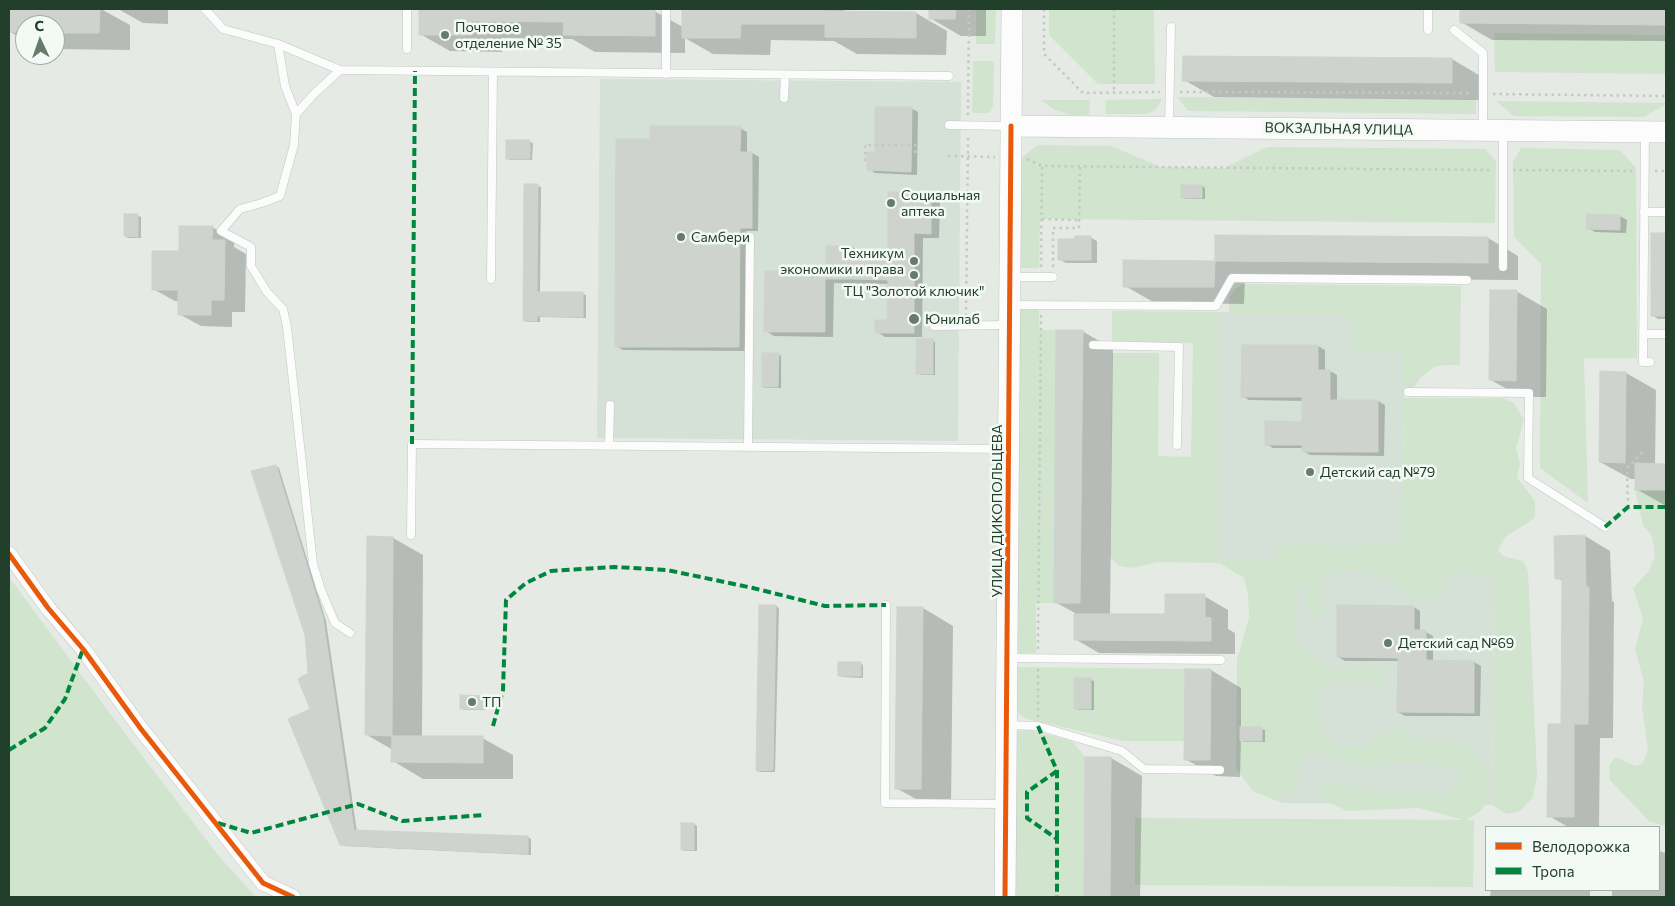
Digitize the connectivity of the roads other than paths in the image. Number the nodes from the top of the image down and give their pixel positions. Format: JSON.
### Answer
{"nodes":[{"id":1,"x":205,"y":9,"type":"edge"},
{"id":2,"x":407,"y":9,"type":"edge"},
{"id":3,"x":666,"y":9,"type":"edge"},
{"id":4,"x":1012,"y":9,"type":"edge"},
{"id":5,"x":1428,"y":9,"type":"edge"},
{"id":6,"x":1171,"y":27,"type":"dead end"},
{"id":7,"x":1428,"y":30,"type":"dead end"},
{"id":8,"x":1454,"y":30,"type":"dead end"},
{"id":9,"x":278,"y":44,"type":"junction"},
{"id":10,"x":407,"y":49,"type":"dead end"},
{"id":11,"x":340,"y":70,"type":"junction"},
{"id":12,"x":493,"y":72,"type":"junction"},
{"id":13,"x":666,"y":74,"type":"junction"},
{"id":14,"x":784,"y":75,"type":"junction"},
{"id":15,"x":949,"y":76,"type":"dead end"},
{"id":16,"x":784,"y":98,"type":"dead end"},
{"id":17,"x":296,"y":114,"type":"junction"},
{"id":18,"x":948,"y":125,"type":"dead end"},
{"id":19,"x":1011,"y":126,"type":"junction"},
{"id":20,"x":1169,"y":127,"type":"junction"},
{"id":21,"x":1493,"y":130,"type":"junction"},
{"id":22,"x":1645,"y":132,"type":"junction"},
{"id":23,"x":1666,"y":132,"type":"edge"},
{"id":24,"x":1644,"y":212,"type":"junction"},
{"id":25,"x":1666,"y":212,"type":"edge"},
{"id":26,"x":750,"y":237,"type":"dead end"},
{"id":27,"x":1503,"y":267,"type":"dead end"},
{"id":28,"x":1010,"y":276,"type":"junction"},
{"id":29,"x":1053,"y":277,"type":"road end"},
{"id":30,"x":491,"y":279,"type":"dead end"},
{"id":31,"x":1467,"y":280,"type":"dead end"},
{"id":32,"x":1010,"y":315,"type":"junction"},
{"id":33,"x":934,"y":326,"type":"dead end"},
{"id":34,"x":1643,"y":334,"type":"junction"},
{"id":35,"x":1666,"y":334,"type":"edge"},
{"id":36,"x":1093,"y":345,"type":"dead end"},
{"id":37,"x":1650,"y":362,"type":"dead end"},
{"id":38,"x":1408,"y":392,"type":"dead end"},
{"id":39,"x":610,"y":405,"type":"dead end"},
{"id":40,"x":1177,"y":445,"type":"dead end"},
{"id":41,"x":609,"y":446,"type":"junction"},
{"id":42,"x":748,"y":447,"type":"junction"},
{"id":43,"x":1008,"y":449,"type":"junction"},
{"id":44,"x":1605,"y":527,"type":"dead end"},
{"id":45,"x":411,"y":535,"type":"dead end"},
{"id":46,"x":9,"y":554,"type":"edge"},
{"id":47,"x":886,"y":605,"type":"dead end"},
{"id":48,"x":350,"y":633,"type":"dead end"},
{"id":49,"x":1007,"y":658,"type":"junction"},
{"id":50,"x":1221,"y":660,"type":"dead end"},
{"id":51,"x":1006,"y":725,"type":"junction"},
{"id":52,"x":1220,"y":770,"type":"dead end"},
{"id":53,"x":1006,"y":804,"type":"junction"},
{"id":54,"x":293,"y":897,"type":"edge"},
{"id":55,"x":1005,"y":897,"type":"edge"}],
"edges":[{"from":1,"to":9,"type":"lane"},
{"from":2,"to":10,"type":"lane"},
{"from":3,"to":13,"type":"lane"},
{"from":4,"to":19,"type":"street","name":"УЛИЦА ДИКОПОЛЬЦЕВА"},
{"from":5,"to":7,"type":"lane"},
{"from":6,"to":20,"type":"lane"},
{"from":8,"to":21,"type":"lane"},
{"from":9,"to":11,"type":"lane"},
{"from":9,"to":17,"type":"lane"},
{"from":11,"to":12,"type":"lane"},
{"from":11,"to":17,"type":"lane"},
{"from":12,"to":13,"type":"lane"},
{"from":12,"to":30,"type":"lane"},
{"from":13,"to":14,"type":"lane"},
{"from":14,"to":15,"type":"lane"},
{"from":14,"to":16,"type":"lane"},
{"from":17,"to":48,"type":"lane"},
{"from":18,"to":19,"type":"lane"},
{"from":19,"to":20,"type":"street","name":"ВОКЗАЛЬНАЯ УЛИЦА"},
{"from":19,"to":28,"type":"street","name":"УЛИЦА ДИКОПОЛЬЦЕВА"},
{"from":20,"to":21,"type":"street","name":"ВОКЗАЛЬНАЯ УЛИЦА"},
{"from":21,"to":22,"type":"street","name":"ВОКЗАЛЬНАЯ УЛИЦА"},
{"from":21,"to":27,"type":"lane"},
{"from":22,"to":23,"type":"street","name":"ВОКЗАЛЬНАЯ УЛИЦА"},
{"from":22,"to":24,"type":"lane"},
{"from":24,"to":25,"type":"lane"},
{"from":24,"to":34,"type":"lane"},
{"from":26,"to":42,"type":"lane"},
{"from":28,"to":29,"type":"lane"},
{"from":28,"to":32,"type":"street","name":"УЛИЦА ДИКОПОЛЬЦЕВА"},
{"from":31,"to":32,"type":"lane"},
{"from":32,"to":33,"type":"lane"},
{"from":32,"to":43,"type":"street","name":"УЛИЦА ДИКОПОЛЬЦЕВА"},
{"from":34,"to":35,"type":"lane"},
{"from":34,"to":37,"type":"lane"},
{"from":36,"to":40,"type":"lane"},
{"from":38,"to":44,"type":"lane"},
{"from":39,"to":41,"type":"lane"},
{"from":41,"to":42,"type":"lane"},
{"from":41,"to":45,"type":"lane"},
{"from":42,"to":43,"type":"lane"},
{"from":43,"to":49,"type":"street","name":"УЛИЦА ДИКОПОЛЬЦЕВА"},
{"from":46,"to":54,"type":"street"},
{"from":47,"to":53,"type":"lane"},
{"from":49,"to":50,"type":"lane"},
{"from":49,"to":51,"type":"street","name":"УЛИЦА ДИКОПОЛЬЦЕВА"},
{"from":51,"to":52,"type":"lane"},
{"from":51,"to":53,"type":"street","name":"УЛИЦА ДИКОПОЛЬЦЕВА"},
{"from":53,"to":55,"type":"street","name":"УЛИЦА ДИКОПОЛЬЦЕВА"}]}
